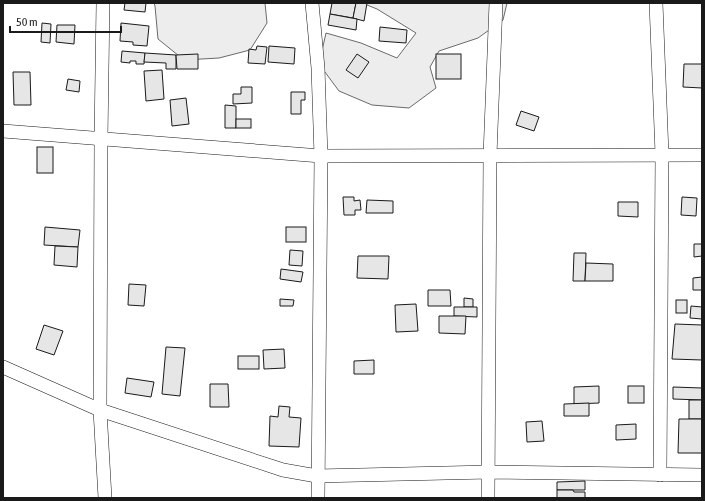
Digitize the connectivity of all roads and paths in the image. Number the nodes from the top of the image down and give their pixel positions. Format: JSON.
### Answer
{"nodes":[{"id":1,"x":103,"y":3,"type":"edge"},
{"id":2,"x":312,"y":3,"type":"edge"},
{"id":3,"x":496,"y":3,"type":"edge"},
{"id":4,"x":656,"y":3,"type":"edge"},
{"id":5,"x":3,"y":131,"type":"edge"},
{"id":6,"x":101,"y":138,"type":"junction"},
{"id":7,"x":662,"y":154,"type":"junction"},
{"id":8,"x":490,"y":155,"type":"junction"},
{"id":9,"x":702,"y":155,"type":"edge"},
{"id":10,"x":321,"y":156,"type":"junction"},
{"id":11,"x":3,"y":367,"type":"edge"},
{"id":12,"x":100,"y":410,"type":"junction"},
{"id":13,"x":489,"y":472,"type":"junction"},
{"id":14,"x":660,"y":475,"type":"junction"},
{"id":15,"x":702,"y":475,"type":"edge"},
{"id":16,"x":317,"y":476,"type":"junction"},
{"id":17,"x":105,"y":498,"type":"edge"},
{"id":18,"x":318,"y":498,"type":"edge"},
{"id":19,"x":488,"y":498,"type":"edge"}],
"edges":[{"from":1,"to":6,"type":"street"},
{"from":2,"to":10,"type":"street"},
{"from":3,"to":8,"type":"street"},
{"from":4,"to":7,"type":"street"},
{"from":5,"to":6,"type":"street"},
{"from":6,"to":10,"type":"street"},
{"from":6,"to":12,"type":"street"},
{"from":7,"to":8,"type":"street"},
{"from":7,"to":9,"type":"street"},
{"from":7,"to":14,"type":"street"},
{"from":8,"to":10,"type":"street"},
{"from":8,"to":13,"type":"street"},
{"from":10,"to":16,"type":"street"},
{"from":11,"to":12,"type":"street"},
{"from":12,"to":16,"type":"street"},
{"from":12,"to":17,"type":"street"},
{"from":13,"to":14,"type":"street"},
{"from":13,"to":16,"type":"street"},
{"from":13,"to":19,"type":"street"},
{"from":14,"to":15,"type":"street"},
{"from":16,"to":18,"type":"street"}]}
